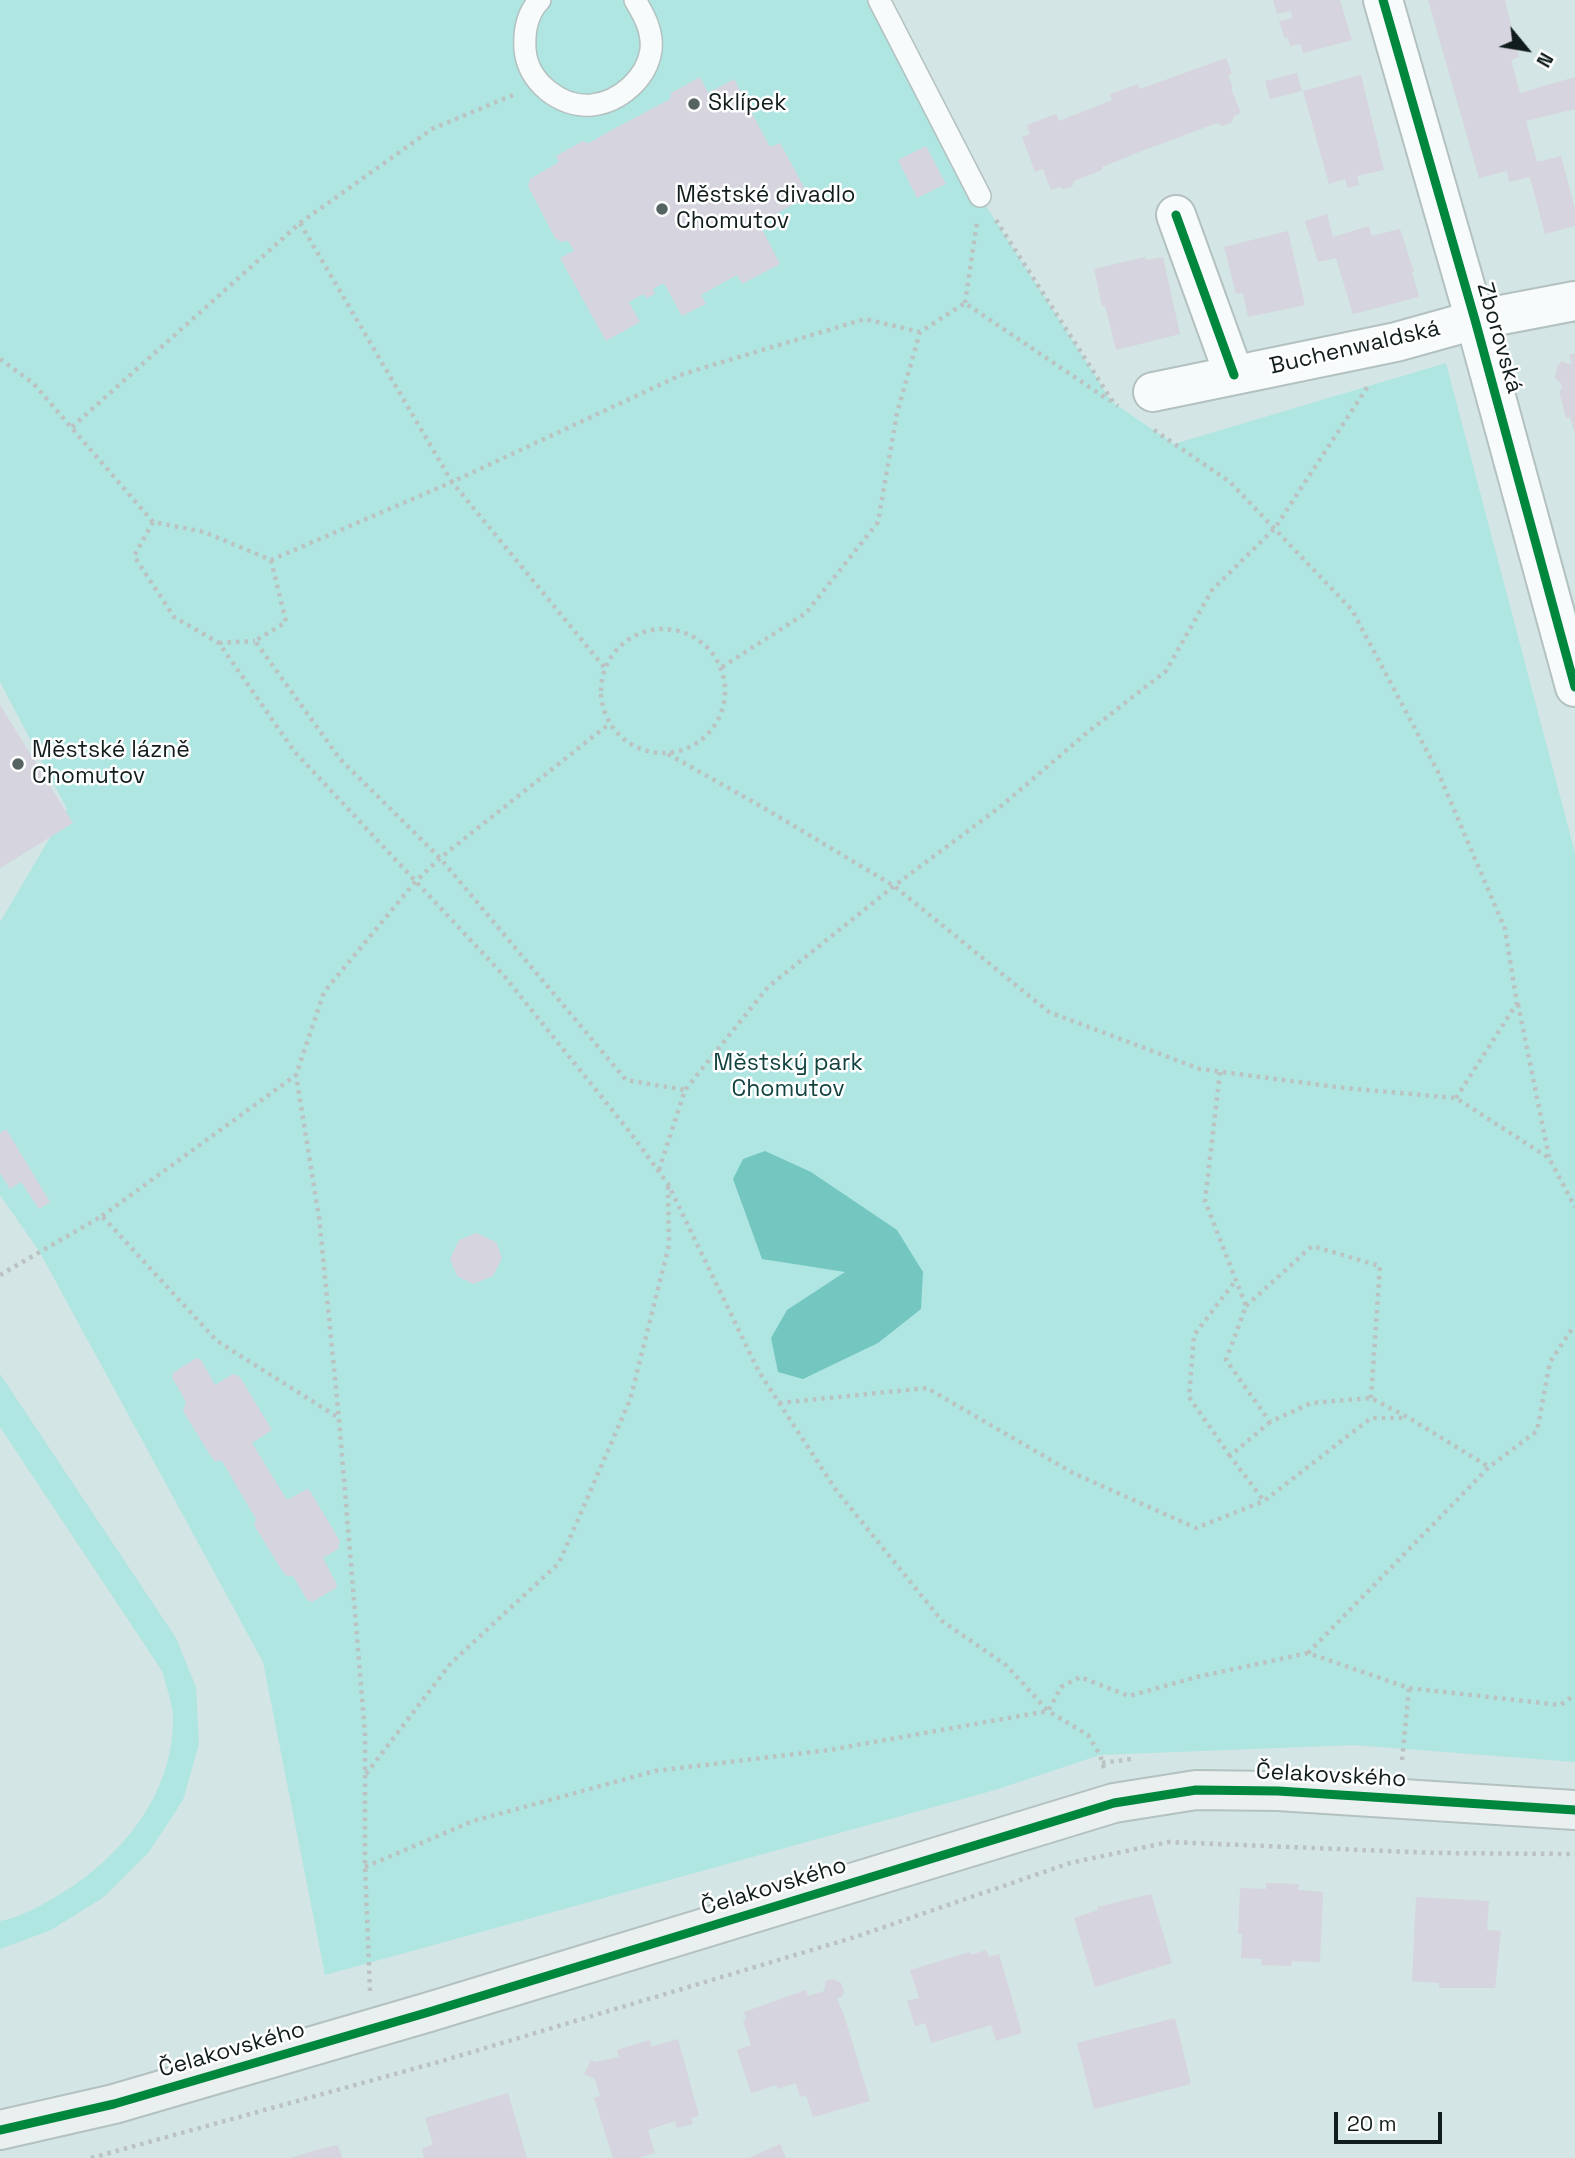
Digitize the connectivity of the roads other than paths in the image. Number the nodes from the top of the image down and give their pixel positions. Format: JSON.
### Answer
{"nodes":[{"id":1,"x":540,"y":0,"type":"edge"},
{"id":2,"x":635,"y":0,"type":"edge"},
{"id":3,"x":879,"y":0,"type":"edge"},
{"id":4,"x":1383,"y":0,"type":"edge"},
{"id":5,"x":981,"y":197,"type":"road end"},
{"id":6,"x":1177,"y":214,"type":"dead end"},
{"id":7,"x":1575,"y":301,"type":"edge"},
{"id":8,"x":1475,"y":320,"type":"junction"},
{"id":9,"x":1234,"y":375,"type":"junction"},
{"id":10,"x":1140,"y":408,"type":"road end"},
{"id":11,"x":1575,"y":687,"type":"edge"},
{"id":12,"x":1575,"y":1810,"type":"edge"},
{"id":13,"x":0,"y":2130,"type":"edge"}],
"edges":[{"from":1,"to":2,"type":"lane"},
{"from":3,"to":5,"type":"lane"},
{"from":4,"to":8,"type":"street","name":"Zborovská"},
{"from":6,"to":9,"type":"street"},
{"from":7,"to":8,"type":"street","name":"Buchenwaldská"},
{"from":8,"to":9,"type":"street","name":"Buchenwaldská"},
{"from":8,"to":11,"type":"street","name":"Zborovská"},
{"from":9,"to":10,"type":"street","name":"Buchenwaldská"},
{"from":12,"to":13,"type":"street","name":"Čelakovského"}]}
